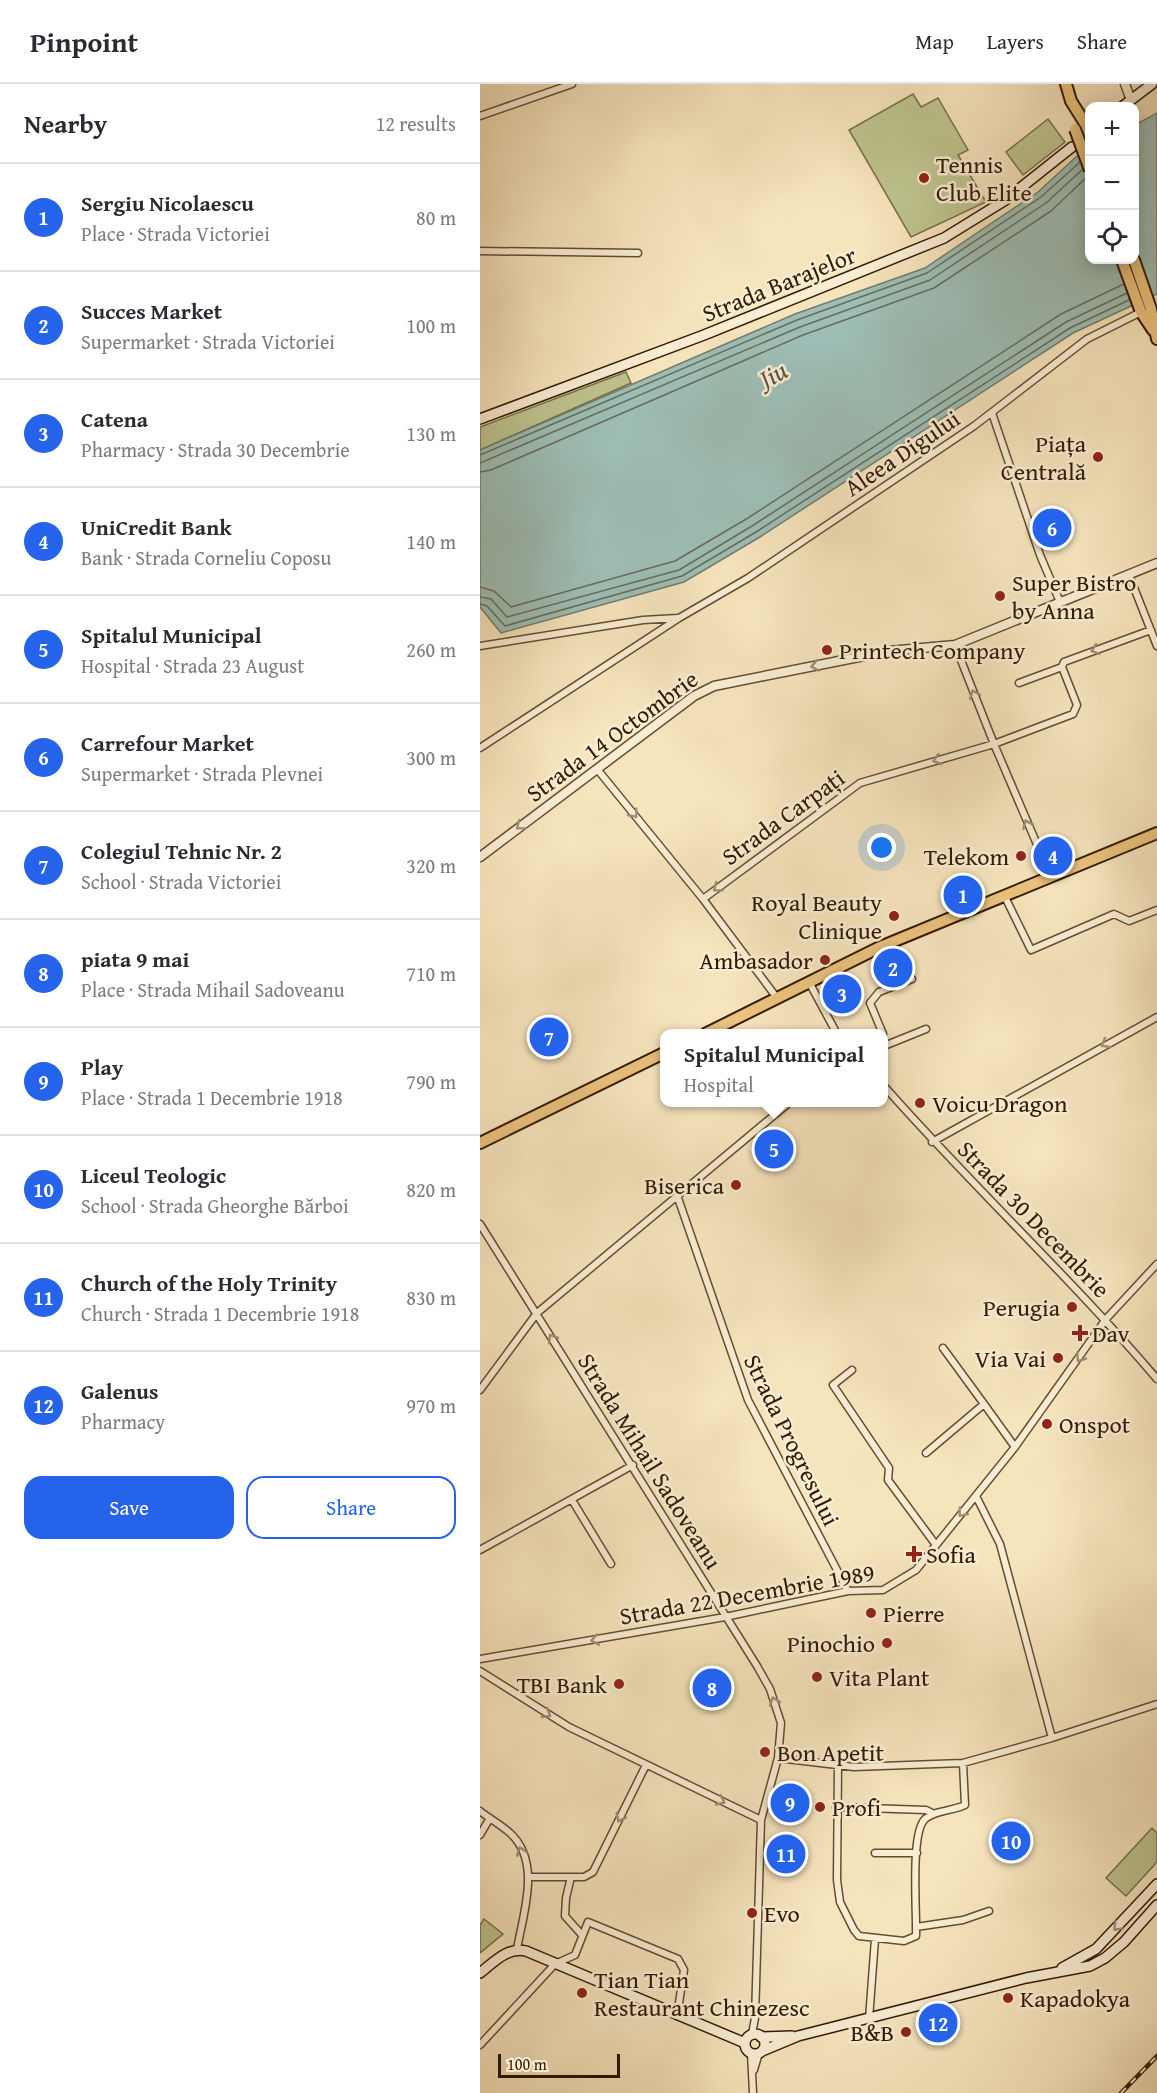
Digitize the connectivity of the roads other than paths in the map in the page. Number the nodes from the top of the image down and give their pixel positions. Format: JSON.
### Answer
{"nodes":[{"id":1,"x":572,"y":84,"type":"edge"},
{"id":2,"x":1066,"y":84,"type":"edge"},
{"id":3,"x":1125,"y":84,"type":"edge"},
{"id":4,"x":1152,"y":84,"type":"edge"},
{"id":5,"x":1131,"y":100,"type":"junction"},
{"id":6,"x":1071,"y":101,"type":"junction"},
{"id":7,"x":1128,"y":102,"type":"edge"},
{"id":8,"x":480,"y":116,"type":"edge"},
{"id":9,"x":1085,"y":125,"type":"edge"},
{"id":10,"x":1072,"y":147,"type":"dead end"},
{"id":11,"x":1085,"y":158,"type":"edge"},
{"id":12,"x":480,"y":251,"type":"edge"},
{"id":13,"x":638,"y":253,"type":"dead end"},
{"id":14,"x":1123,"y":264,"type":"edge"},
{"id":15,"x":1135,"y":264,"type":"edge"},
{"id":16,"x":1139,"y":308,"type":"junction"},
{"id":17,"x":1156,"y":336,"type":"edge"},
{"id":18,"x":992,"y":413,"type":"junction"},
{"id":19,"x":480,"y":419,"type":"edge"},
{"id":20,"x":1157,"y":563,"type":"edge"},
{"id":21,"x":1128,"y":575,"type":"junction"},
{"id":22,"x":1060,"y":602,"type":"junction"},
{"id":23,"x":679,"y":618,"type":"junction"},
{"id":24,"x":1151,"y":630,"type":"junction"},
{"id":25,"x":955,"y":645,"type":"junction"},
{"id":26,"x":480,"y":646,"type":"edge"},
{"id":27,"x":1157,"y":646,"type":"edge"},
{"id":28,"x":1062,"y":667,"type":"junction"},
{"id":29,"x":1019,"y":683,"type":"dead end"},
{"id":30,"x":994,"y":744,"type":"junction"},
{"id":31,"x":480,"y":747,"type":"edge"},
{"id":32,"x":597,"y":769,"type":"junction"},
{"id":33,"x":1157,"y":833,"type":"edge"},
{"id":34,"x":480,"y":857,"type":"edge"},
{"id":35,"x":1051,"y":878,"type":"junction"},
{"id":36,"x":1005,"y":897,"type":"junction"},
{"id":37,"x":702,"y":899,"type":"junction"},
{"id":38,"x":1157,"y":910,"type":"edge"},
{"id":39,"x":912,"y":979,"type":"dead end"},
{"id":40,"x":809,"y":982,"type":"junction"},
{"id":41,"x":777,"y":998,"type":"junction"},
{"id":42,"x":1157,"y":1017,"type":"edge"},
{"id":43,"x":715,"y":1029,"type":"edge"},
{"id":44,"x":834,"y":1029,"type":"edge"},
{"id":45,"x":881,"y":1029,"type":"edge"},
{"id":46,"x":926,"y":1029,"type":"dead end"},
{"id":47,"x":888,"y":1044,"type":"edge"},
{"id":48,"x":660,"y":1055,"type":"edge"},
{"id":49,"x":888,"y":1091,"type":"edge"},
{"id":50,"x":784,"y":1107,"type":"edge"},
{"id":51,"x":933,"y":1142,"type":"junction"},
{"id":52,"x":480,"y":1143,"type":"edge"},
{"id":53,"x":678,"y":1198,"type":"junction"},
{"id":54,"x":480,"y":1224,"type":"edge"},
{"id":55,"x":1157,"y":1264,"type":"edge"},
{"id":56,"x":537,"y":1313,"type":"junction"},
{"id":57,"x":1106,"y":1319,"type":"junction"},
{"id":58,"x":943,"y":1348,"type":"dead end"},
{"id":59,"x":852,"y":1370,"type":"dead end"},
{"id":60,"x":1157,"y":1379,"type":"edge"},
{"id":61,"x":480,"y":1390,"type":"edge"},
{"id":62,"x":984,"y":1404,"type":"junction"},
{"id":63,"x":1015,"y":1447,"type":"junction"},
{"id":64,"x":926,"y":1454,"type":"dead end"},
{"id":65,"x":633,"y":1465,"type":"junction"},
{"id":66,"x":976,"y":1496,"type":"junction"},
{"id":67,"x":572,"y":1500,"type":"junction"},
{"id":68,"x":936,"y":1545,"type":"junction"},
{"id":69,"x":480,"y":1550,"type":"edge"},
{"id":70,"x":611,"y":1564,"type":"dead end"},
{"id":71,"x":848,"y":1591,"type":"junction"},
{"id":72,"x":725,"y":1617,"type":"junction"},
{"id":73,"x":480,"y":1659,"type":"edge"},
{"id":74,"x":480,"y":1671,"type":"edge"},
{"id":75,"x":1157,"y":1704,"type":"edge"},
{"id":76,"x":1052,"y":1738,"type":"junction"},
{"id":77,"x":778,"y":1758,"type":"junction"},
{"id":78,"x":963,"y":1763,"type":"junction"},
{"id":79,"x":645,"y":1765,"type":"junction"},
{"id":80,"x":838,"y":1765,"type":"junction"},
{"id":81,"x":836,"y":1807,"type":"junction"},
{"id":82,"x":480,"y":1811,"type":"edge"},
{"id":83,"x":934,"y":1814,"type":"junction"},
{"id":84,"x":490,"y":1818,"type":"junction"},
{"id":85,"x":761,"y":1820,"type":"junction"},
{"id":86,"x":480,"y":1835,"type":"edge"},
{"id":87,"x":875,"y":1853,"type":"dead end"},
{"id":88,"x":917,"y":1853,"type":"junction"},
{"id":89,"x":529,"y":1877,"type":"junction"},
{"id":90,"x":571,"y":1877,"type":"junction"},
{"id":91,"x":1157,"y":1884,"type":"edge"},
{"id":92,"x":1157,"y":1905,"type":"edge"},
{"id":93,"x":988,"y":1911,"type":"dead end"},
{"id":94,"x":916,"y":1927,"type":"junction"},
{"id":95,"x":582,"y":1935,"type":"junction"},
{"id":96,"x":875,"y":1939,"type":"junction"},
{"id":97,"x":517,"y":1950,"type":"junction"},
{"id":98,"x":555,"y":1964,"type":"junction"},
{"id":99,"x":480,"y":1973,"type":"edge"},
{"id":100,"x":1052,"y":1973,"type":"junction"},
{"id":101,"x":677,"y":2016,"type":"junction"},
{"id":102,"x":869,"y":2019,"type":"junction"},
{"id":103,"x":798,"y":2036,"type":"junction"},
{"id":104,"x":753,"y":2037,"type":"junction"},
{"id":105,"x":480,"y":2045,"type":"edge"},
{"id":106,"x":757,"y":2052,"type":"junction"},
{"id":107,"x":753,"y":2093,"type":"edge"}],
"edges":[{"from":1,"to":8,"type":"street"},
{"from":2,"to":6,"type":"main road"},
{"from":3,"to":5,"type":"street"},
{"from":4,"to":5,"type":"main road"},
{"from":5,"to":7,"type":"main road"},
{"from":6,"to":9,"type":"main road"},
{"from":6,"to":11,"type":"main road","bridge":true},
{"from":10,"to":19,"type":"main road","name":"Strada Barajelor"},
{"from":12,"to":13,"type":"street"},
{"from":14,"to":16,"type":"main road"},
{"from":15,"to":17,"type":"main road"},
{"from":16,"to":17,"type":"main road"},
{"from":16,"to":18,"type":"street","name":"Aleea Digului"},
{"from":18,"to":22,"type":"street"},
{"from":18,"to":23,"type":"street","name":"Aleea Digului"},
{"from":20,"to":21,"type":"street","name":"Strada 14 Octombrie"},
{"from":21,"to":22,"type":"street","name":"Strada 14 Octombrie"},
{"from":21,"to":24,"type":"street"},
{"from":22,"to":25,"type":"street","name":"Strada 14 Octombrie"},
{"from":23,"to":26,"type":"street","name":"Aleea Digului"},
{"from":23,"to":31,"type":"street","name":"Aleea Digului"},
{"from":24,"to":27,"type":"street"},
{"from":24,"to":28,"type":"street","one_way":true},
{"from":30,"to":25,"type":"street","one_way":true},
{"from":25,"to":32,"type":"street","name":"Strada 14 Octombrie","one_way":true},
{"from":28,"to":29,"type":"street"},
{"from":28,"to":30,"type":"street","name":"Strada Carpați"},
{"from":35,"to":30,"type":"street","one_way":true},
{"from":30,"to":37,"type":"street","name":"Strada Carpați","one_way":true},
{"from":32,"to":34,"type":"street","name":"Strada 14 Octombrie","one_way":true},
{"from":32,"to":37,"type":"street","one_way":true},
{"from":33,"to":35,"type":"main road"},
{"from":35,"to":36,"type":"main road"},
{"from":36,"to":38,"type":"street"},
{"from":36,"to":40,"type":"main road"},
{"from":37,"to":41,"type":"street"},
{"from":39,"to":45,"type":"street"},
{"from":40,"to":41,"type":"main road"},
{"from":40,"to":44,"type":"street"},
{"from":41,"to":43,"type":"main road"},
{"from":42,"to":51,"type":"street","one_way":true},
{"from":46,"to":47,"type":"street"},
{"from":48,"to":52,"type":"main road"},
{"from":49,"to":51,"type":"street","name":"Strada 30 Decembrie"},
{"from":50,"to":53,"type":"street"},
{"from":51,"to":57,"type":"street","name":"Strada 30 Decembrie"},
{"from":53,"to":56,"type":"street"},
{"from":53,"to":71,"type":"street","name":"Strada Progresului"},
{"from":54,"to":56,"type":"street","name":"Strada Mihail Sadoveanu"},
{"from":55,"to":57,"type":"street","name":"Strada 22 Decembrie 1989"},
{"from":56,"to":61,"type":"street"},
{"from":65,"to":56,"type":"street","name":"Strada Mihail Sadoveanu","one_way":true},
{"from":57,"to":60,"type":"street","name":"Strada 30 Decembrie"},
{"from":57,"to":63,"type":"street","name":"Strada 22 Decembrie 1989","one_way":true},
{"from":58,"to":62,"type":"street"},
{"from":59,"to":68,"type":"street"},
{"from":62,"to":63,"type":"street"},
{"from":62,"to":64,"type":"street"},
{"from":63,"to":66,"type":"street","name":"Strada 22 Decembrie 1989"},
{"from":65,"to":67,"type":"street"},
{"from":65,"to":72,"type":"street","name":"Strada Mihail Sadoveanu"},
{"from":66,"to":68,"type":"street","name":"Strada 22 Decembrie 1989","one_way":true},
{"from":66,"to":76,"type":"street"},
{"from":67,"to":69,"type":"street"},
{"from":67,"to":70,"type":"street"},
{"from":68,"to":71,"type":"street","name":"Strada 22 Decembrie 1989"},
{"from":71,"to":72,"type":"street","name":"Strada 22 Decembrie 1989"},
{"from":72,"to":73,"type":"street","name":"Strada 22 Decembrie 1989","one_way":true},
{"from":77,"to":72,"type":"street","name":"Strada Mihail Sadoveanu","one_way":true},
{"from":74,"to":79,"type":"street","one_way":true},
{"from":75,"to":76,"type":"street"},
{"from":76,"to":78,"type":"street"},
{"from":77,"to":80,"type":"street"},
{"from":77,"to":85,"type":"street","name":"Strada Mihail Sadoveanu"},
{"from":78,"to":80,"type":"street"},
{"from":78,"to":83,"type":"street"},
{"from":79,"to":85,"type":"street","one_way":true},
{"from":79,"to":90,"type":"street","one_way":true},
{"from":80,"to":81,"type":"street"},
{"from":81,"to":83,"type":"street"},
{"from":81,"to":96,"type":"street"},
{"from":82,"to":84,"type":"street"},
{"from":83,"to":88,"type":"street"},
{"from":84,"to":86,"type":"street"},
{"from":89,"to":84,"type":"street","one_way":true},
{"from":85,"to":104,"type":"street","name":"Strada Mihail Sadoveanu"},
{"from":87,"to":88,"type":"street"},
{"from":88,"to":94,"type":"street"},
{"from":89,"to":90,"type":"street"},
{"from":89,"to":97,"type":"street"},
{"from":90,"to":95,"type":"street"},
{"from":91,"to":100,"type":"main road","one_way":true},
{"from":92,"to":100,"type":"main road"},
{"from":93,"to":94,"type":"street"},
{"from":94,"to":96,"type":"street"},
{"from":95,"to":98,"type":"street"},
{"from":95,"to":101,"type":"street"},
{"from":96,"to":102,"type":"street"},
{"from":97,"to":98,"type":"main road"},
{"from":97,"to":99,"type":"main road"},
{"from":98,"to":101,"type":"main road"},
{"from":98,"to":105,"type":"street"},
{"from":100,"to":102,"type":"main road"},
{"from":101,"to":104,"type":"main road"},
{"from":102,"to":103,"type":"main road"},
{"from":103,"to":104,"type":"main road"},
{"from":103,"to":106,"type":"main road"},
{"from":104,"to":106,"type":"main road"},
{"from":104,"to":106,"type":"main road"},
{"from":106,"to":107,"type":"street"}]}
